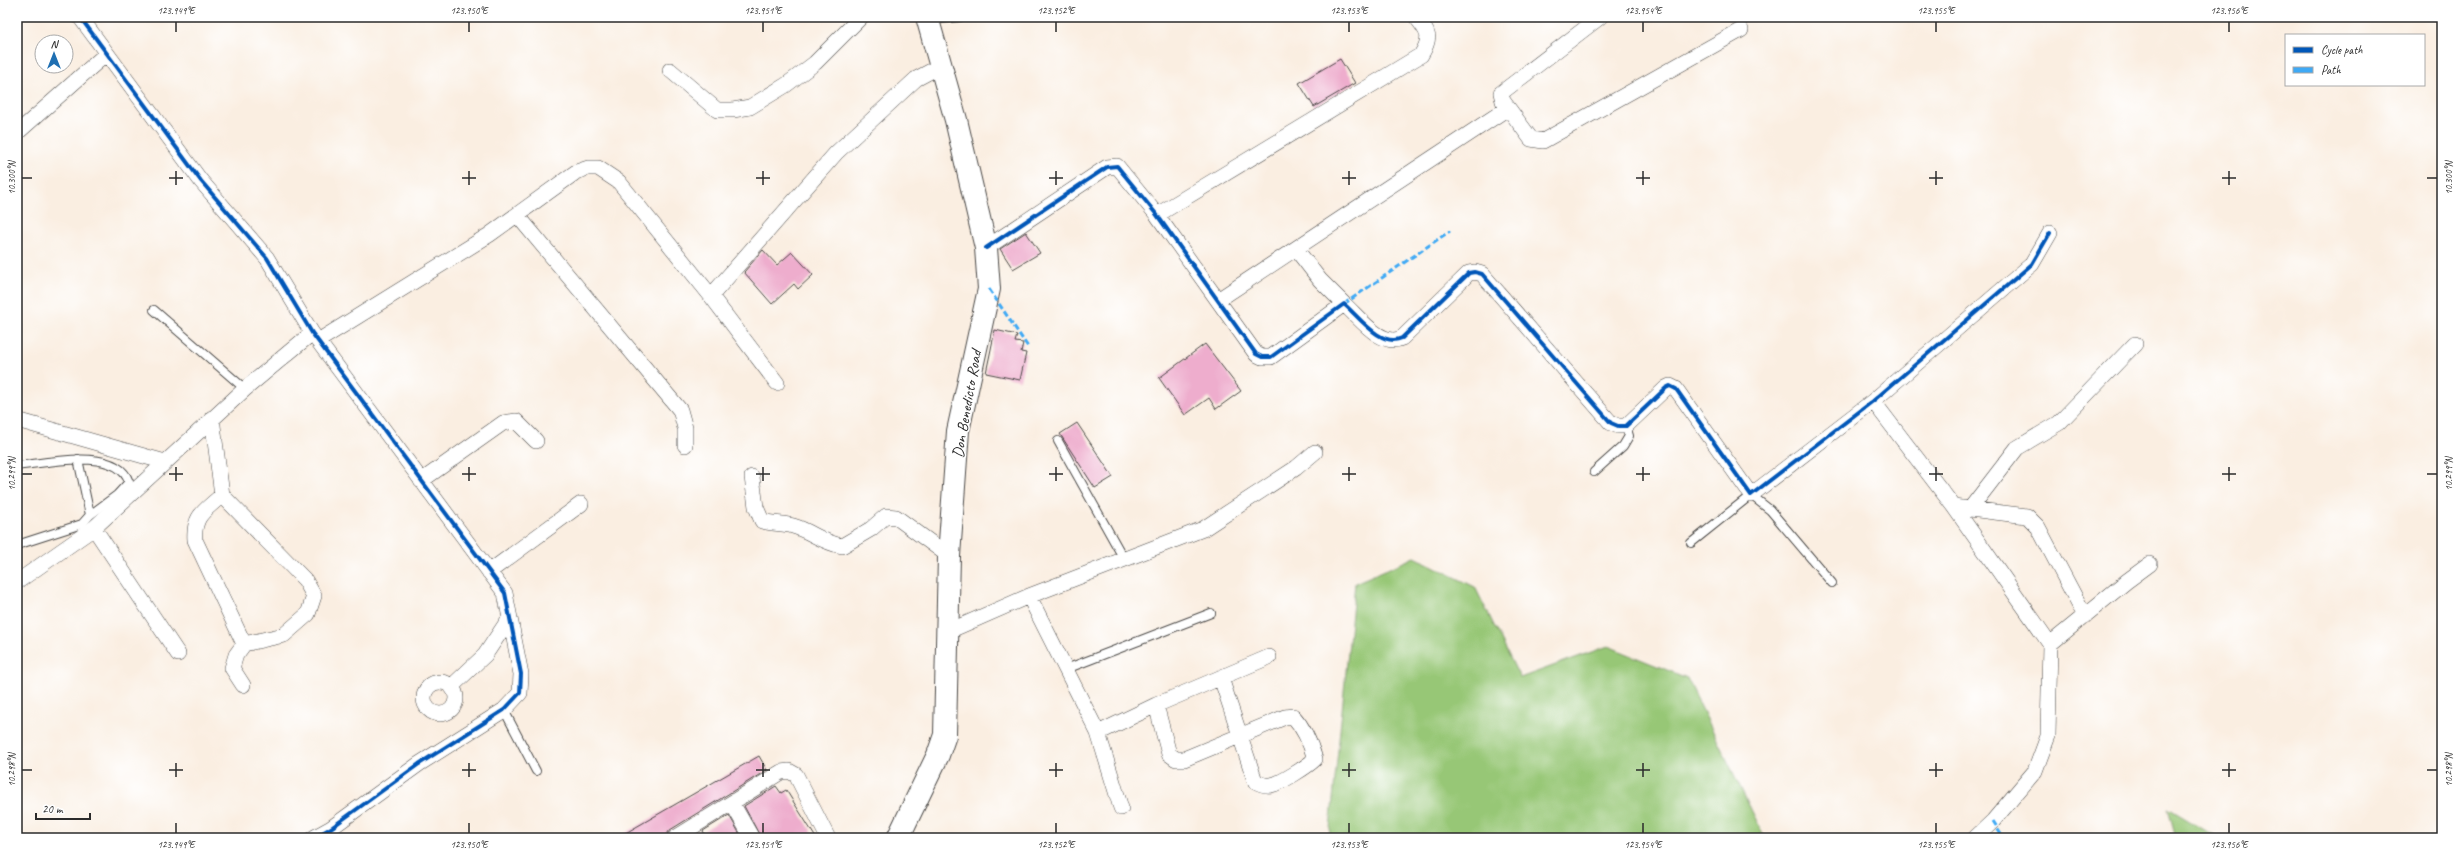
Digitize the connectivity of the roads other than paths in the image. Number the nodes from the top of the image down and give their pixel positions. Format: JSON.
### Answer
{"nodes":[{"id":1,"x":80,"y":17,"type":"edge"},
{"id":2,"x":960,"y":17,"type":"edge"},
{"id":3,"x":1416,"y":17,"type":"edge"},
{"id":4,"x":1600,"y":17,"type":"edge"},
{"id":5,"x":853,"y":18,"type":"edge"},
{"id":6,"x":927,"y":18,"type":"edge"},
{"id":7,"x":1741,"y":30,"type":"dead end"},
{"id":8,"x":106,"y":54,"type":"junction"},
{"id":9,"x":942,"y":64,"type":"junction"},
{"id":10,"x":670,"y":70,"type":"dead end"},
{"id":11,"x":1508,"y":108,"type":"junction"},
{"id":12,"x":17,"y":133,"type":"edge"},
{"id":13,"x":1158,"y":215,"type":"junction"},
{"id":14,"x":518,"y":216,"type":"junction"},
{"id":15,"x":2050,"y":233,"type":"dead end"},
{"id":16,"x":986,"y":248,"type":"junction"},
{"id":17,"x":1296,"y":249,"type":"junction"},
{"id":18,"x":711,"y":296,"type":"junction"},
{"id":19,"x":1218,"y":300,"type":"junction"},
{"id":20,"x":1344,"y":304,"type":"junction"},
{"id":21,"x":154,"y":310,"type":"dead end"},
{"id":22,"x":315,"y":337,"type":"junction"},
{"id":23,"x":2135,"y":344,"type":"dead end"},
{"id":24,"x":777,"y":383,"type":"dead end"},
{"id":25,"x":245,"y":389,"type":"junction"},
{"id":26,"x":1873,"y":401,"type":"junction"},
{"id":27,"x":212,"y":418,"type":"junction"},
{"id":28,"x":17,"y":420,"type":"edge"},
{"id":29,"x":1626,"y":426,"type":"junction"},
{"id":30,"x":536,"y":441,"type":"dead end"},
{"id":31,"x":1058,"y":441,"type":"dead end"},
{"id":32,"x":685,"y":445,"type":"dead end"},
{"id":33,"x":1315,"y":452,"type":"dead end"},
{"id":34,"x":78,"y":459,"type":"junction"},
{"id":35,"x":165,"y":462,"type":"junction"},
{"id":36,"x":17,"y":466,"type":"edge"},
{"id":37,"x":1594,"y":472,"type":"dead end"},
{"id":38,"x":752,"y":477,"type":"dead end"},
{"id":39,"x":421,"y":481,"type":"junction"},
{"id":40,"x":1751,"y":494,"type":"junction"},
{"id":41,"x":222,"y":495,"type":"junction"},
{"id":42,"x":581,"y":504,"type":"dead end"},
{"id":43,"x":1954,"y":507,"type":"junction"},
{"id":44,"x":1970,"y":509,"type":"junction"},
{"id":45,"x":92,"y":521,"type":"junction"},
{"id":46,"x":1691,"y":543,"type":"dead end"},
{"id":47,"x":17,"y":545,"type":"edge"},
{"id":48,"x":949,"y":556,"type":"junction"},
{"id":49,"x":1124,"y":559,"type":"junction"},
{"id":50,"x":2150,"y":564,"type":"dead end"},
{"id":51,"x":489,"y":572,"type":"junction"},
{"id":52,"x":17,"y":582,"type":"edge"},
{"id":53,"x":1832,"y":583,"type":"dead end"},
{"id":54,"x":1029,"y":596,"type":"junction"},
{"id":55,"x":1212,"y":613,"type":"dead end"},
{"id":56,"x":2086,"y":616,"type":"junction"},
{"id":57,"x":509,"y":619,"type":"junction"},
{"id":58,"x":949,"y":631,"type":"junction"},
{"id":59,"x":244,"y":644,"type":"junction"},
{"id":60,"x":2050,"y":644,"type":"junction"},
{"id":61,"x":178,"y":654,"type":"dead end"},
{"id":62,"x":1269,"y":657,"type":"dead end"},
{"id":63,"x":1066,"y":669,"type":"junction"},
{"id":64,"x":1221,"y":678,"type":"junction"},
{"id":65,"x":243,"y":685,"type":"dead end"},
{"id":66,"x":452,"y":686,"type":"dead end"},
{"id":67,"x":1156,"y":705,"type":"junction"},
{"id":68,"x":504,"y":710,"type":"junction"},
{"id":69,"x":1098,"y":733,"type":"junction"},
{"id":70,"x":1242,"y":736,"type":"junction"},
{"id":71,"x":536,"y":772,"type":"dead end"},
{"id":72,"x":732,"y":803,"type":"junction"},
{"id":73,"x":1120,"y":808,"type":"dead end"},
{"id":74,"x":313,"y":838,"type":"edge"},
{"id":75,"x":674,"y":838,"type":"edge"},
{"id":76,"x":752,"y":838,"type":"edge"},
{"id":77,"x":828,"y":838,"type":"edge"},
{"id":78,"x":898,"y":838,"type":"edge"},
{"id":79,"x":1975,"y":838,"type":"edge"}],
"edges":[{"from":1,"to":8,"type":"street"},
{"from":2,"to":6,"type":"lane"},
{"from":3,"to":13,"type":"street"},
{"from":4,"to":11,"type":"street"},
{"from":5,"to":10,"type":"street"},
{"from":6,"to":9,"type":"street","name":"Don Benedicto Road"},
{"from":7,"to":11,"type":"street"},
{"from":8,"to":12,"type":"street"},
{"from":8,"to":22,"type":"street"},
{"from":9,"to":16,"type":"street","name":"Don Benedicto Road"},
{"from":9,"to":18,"type":"street"},
{"from":11,"to":17,"type":"street"},
{"from":13,"to":16,"type":"street"},
{"from":13,"to":19,"type":"street"},
{"from":14,"to":18,"type":"street"},
{"from":14,"to":22,"type":"street"},
{"from":14,"to":32,"type":"street"},
{"from":15,"to":26,"type":"street"},
{"from":16,"to":48,"type":"street","name":"Don Benedicto Road"},
{"from":17,"to":19,"type":"street"},
{"from":17,"to":20,"type":"street"},
{"from":18,"to":24,"type":"street"},
{"from":19,"to":20,"type":"street"},
{"from":20,"to":29,"type":"street"},
{"from":21,"to":25,"type":"lane"},
{"from":22,"to":25,"type":"street"},
{"from":22,"to":39,"type":"street"},
{"from":23,"to":44,"type":"street"},
{"from":25,"to":27,"type":"street"},
{"from":26,"to":40,"type":"street"},
{"from":26,"to":43,"type":"street"},
{"from":27,"to":35,"type":"street"},
{"from":27,"to":41,"type":"street"},
{"from":28,"to":35,"type":"street"},
{"from":29,"to":37,"type":"lane"},
{"from":29,"to":40,"type":"street"},
{"from":30,"to":39,"type":"street"},
{"from":31,"to":49,"type":"lane"},
{"from":33,"to":49,"type":"street"},
{"from":34,"to":36,"type":"lane"},
{"from":34,"to":45,"type":"lane"},
{"from":34,"to":45,"type":"lane"},
{"from":35,"to":45,"type":"street"},
{"from":38,"to":48,"type":"street"},
{"from":39,"to":51,"type":"street"},
{"from":40,"to":46,"type":"lane"},
{"from":40,"to":53,"type":"lane"},
{"from":41,"to":59,"type":"street"},
{"from":41,"to":59,"type":"street"},
{"from":42,"to":51,"type":"street"},
{"from":43,"to":44,"type":"street"},
{"from":43,"to":60,"type":"street"},
{"from":44,"to":56,"type":"street"},
{"from":45,"to":47,"type":"lane"},
{"from":45,"to":52,"type":"street"},
{"from":45,"to":61,"type":"street"},
{"from":48,"to":58,"type":"street","name":"Don Benedicto Road"},
{"from":49,"to":54,"type":"street"},
{"from":50,"to":56,"type":"street"},
{"from":51,"to":57,"type":"street"},
{"from":54,"to":58,"type":"street"},
{"from":54,"to":63,"type":"street"},
{"from":55,"to":63,"type":"lane"},
{"from":56,"to":60,"type":"street"},
{"from":57,"to":66,"type":"street"},
{"from":57,"to":68,"type":"street"},
{"from":58,"to":78,"type":"street","name":"Don Benedicto Road"},
{"from":59,"to":65,"type":"street"},
{"from":60,"to":79,"type":"street"},
{"from":62,"to":64,"type":"street"},
{"from":63,"to":69,"type":"street"},
{"from":64,"to":67,"type":"street"},
{"from":64,"to":70,"type":"street"},
{"from":67,"to":69,"type":"street"},
{"from":67,"to":70,"type":"street"},
{"from":68,"to":71,"type":"lane"},
{"from":68,"to":74,"type":"street"},
{"from":69,"to":73,"type":"street"},
{"from":70,"to":70,"type":"street"},
{"from":72,"to":75,"type":"street"},
{"from":72,"to":76,"type":"street"},
{"from":72,"to":77,"type":"street"}]}
